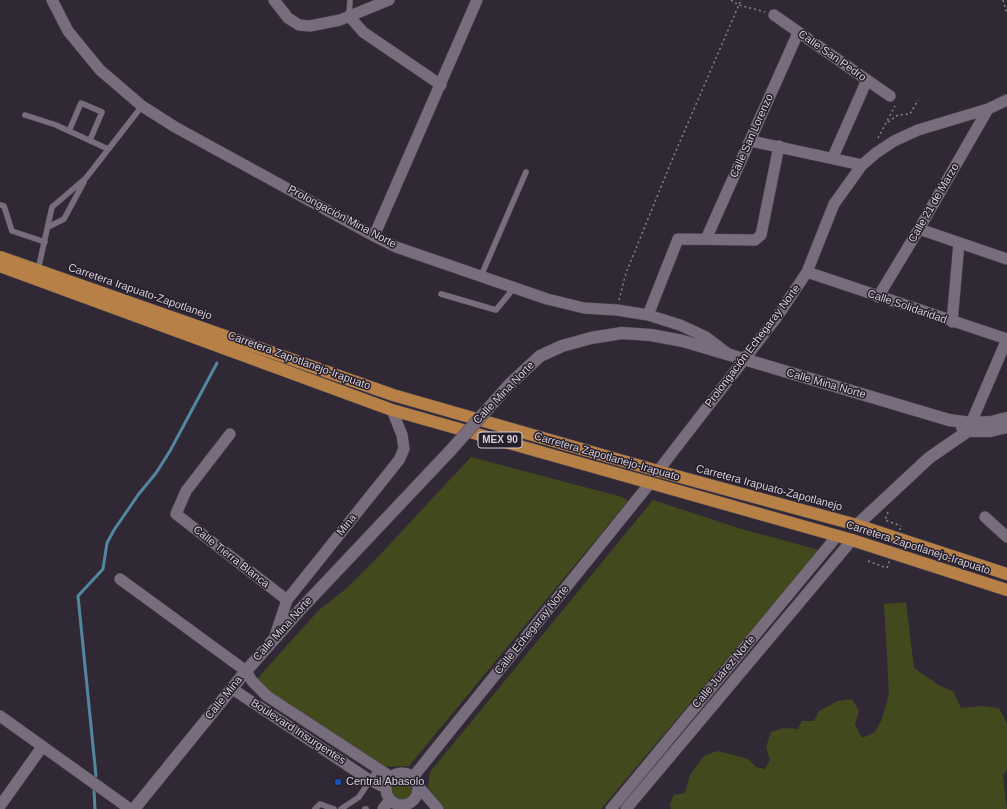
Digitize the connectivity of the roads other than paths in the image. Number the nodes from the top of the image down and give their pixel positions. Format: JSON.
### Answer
{"nodes":[{"id":1,"x":52,"y":0,"type":"edge"},
{"id":2,"x":274,"y":0,"type":"edge"},
{"id":3,"x":350,"y":0,"type":"edge"},
{"id":4,"x":389,"y":0,"type":"edge"},
{"id":5,"x":477,"y":0,"type":"edge"},
{"id":6,"x":774,"y":15,"type":"road end"},
{"id":7,"x":349,"y":16,"type":"junction"},
{"id":8,"x":798,"y":32,"type":"junction"},
{"id":9,"x":867,"y":80,"type":"junction"},
{"id":10,"x":441,"y":85,"type":"junction"},
{"id":11,"x":890,"y":96,"type":"road end"},
{"id":12,"x":1007,"y":100,"type":"edge"},
{"id":13,"x":142,"y":106,"type":"junction"},
{"id":14,"x":988,"y":109,"type":"junction"},
{"id":15,"x":25,"y":114,"type":"dead end"},
{"id":16,"x":69,"y":131,"type":"junction"},
{"id":17,"x":90,"y":140,"type":"junction"},
{"id":18,"x":751,"y":141,"type":"junction"},
{"id":19,"x":779,"y":146,"type":"junction"},
{"id":20,"x":108,"y":149,"type":"junction"},
{"id":21,"x":833,"y":158,"type":"junction"},
{"id":22,"x":862,"y":165,"type":"junction"},
{"id":23,"x":526,"y":172,"type":"dead end"},
{"id":24,"x":86,"y":178,"type":"junction"},
{"id":25,"x":0,"y":205,"type":"edge"},
{"id":26,"x":48,"y":227,"type":"junction"},
{"id":27,"x":920,"y":229,"type":"junction"},
{"id":28,"x":374,"y":236,"type":"junction"},
{"id":29,"x":706,"y":239,"type":"junction"},
{"id":30,"x":44,"y":242,"type":"junction"},
{"id":31,"x":959,"y":243,"type":"junction"},
{"id":32,"x":0,"y":257,"type":"edge"},
{"id":33,"x":1007,"y":260,"type":"edge"},
{"id":34,"x":0,"y":266,"type":"edge"},
{"id":35,"x":38,"y":270,"type":"junction"},
{"id":36,"x":807,"y":272,"type":"junction"},
{"id":37,"x":481,"y":276,"type":"junction"},
{"id":38,"x":514,"y":288,"type":"junction"},
{"id":39,"x":441,"y":294,"type":"dead end"},
{"id":40,"x":878,"y":297,"type":"junction"},
{"id":41,"x":648,"y":315,"type":"junction"},
{"id":42,"x":952,"y":322,"type":"junction"},
{"id":43,"x":1007,"y":339,"type":"edge"},
{"id":44,"x":730,"y":356,"type":"junction"},
{"id":45,"x":744,"y":360,"type":"junction"},
{"id":46,"x":392,"y":410,"type":"junction"},
{"id":47,"x":1007,"y":418,"type":"edge"},
{"id":48,"x":970,"y":427,"type":"junction"},
{"id":49,"x":1007,"y":427,"type":"edge"},
{"id":50,"x":230,"y":434,"type":"dead end"},
{"id":51,"x":658,"y":471,"type":"junction"},
{"id":52,"x":651,"y":482,"type":"junction"},
{"id":53,"x":985,"y":517,"type":"dead end"},
{"id":54,"x":857,"y":525,"type":"junction"},
{"id":55,"x":837,"y":536,"type":"junction"},
{"id":56,"x":1007,"y":537,"type":"edge"},
{"id":57,"x":852,"y":540,"type":"junction"},
{"id":58,"x":1007,"y":574,"type":"edge"},
{"id":59,"x":120,"y":579,"type":"dead end"},
{"id":60,"x":1007,"y":590,"type":"edge"},
{"id":61,"x":287,"y":600,"type":"junction"},
{"id":62,"x":274,"y":639,"type":"junction"},
{"id":63,"x":738,"y":656,"type":"junction"},
{"id":64,"x":747,"y":665,"type":"junction"},
{"id":65,"x":246,"y":671,"type":"junction"},
{"id":66,"x":231,"y":688,"type":"junction"},
{"id":67,"x":0,"y":716,"type":"edge"},
{"id":68,"x":42,"y":747,"type":"junction"},
{"id":69,"x":378,"y":768,"type":"junction"},
{"id":70,"x":391,"y":777,"type":"junction"},
{"id":71,"x":371,"y":780,"type":"junction"},
{"id":72,"x":415,"y":782,"type":"junction"},
{"id":73,"x":386,"y":788,"type":"junction"},
{"id":74,"x":386,"y":804,"type":"edge"},
{"id":75,"x":0,"y":806,"type":"edge"},
{"id":76,"x":414,"y":806,"type":"edge"},
{"id":77,"x":130,"y":809,"type":"edge"},
{"id":78,"x":134,"y":809,"type":"edge"},
{"id":79,"x":315,"y":809,"type":"edge"},
{"id":80,"x":334,"y":809,"type":"edge"},
{"id":81,"x":340,"y":809,"type":"edge"},
{"id":82,"x":438,"y":809,"type":"edge"},
{"id":83,"x":611,"y":809,"type":"edge"},
{"id":84,"x":626,"y":809,"type":"edge"}],
"edges":[{"from":1,"to":13,"type":"street","name":"Prolongación Mina Norte"},
{"from":2,"to":7,"type":"street"},
{"from":3,"to":7,"type":"lane"},
{"from":4,"to":7,"type":"street"},
{"from":5,"to":10,"type":"street"},
{"from":6,"to":8,"type":"street","name":"Calle San Pedro"},
{"from":7,"to":10,"type":"street"},
{"from":8,"to":9,"type":"street","name":"Calle San Pedro"},
{"from":8,"to":18,"type":"street","name":"Calle San Lorenzo"},
{"from":9,"to":11,"type":"street","name":"Calle San Pedro"},
{"from":9,"to":21,"type":"street"},
{"from":10,"to":28,"type":"street"},
{"from":12,"to":14,"type":"street","name":"Prolongación Echegaray Norte"},
{"from":13,"to":20,"type":"lane"},
{"from":13,"to":28,"type":"street","name":"Prolongación Mina Norte"},
{"from":14,"to":22,"type":"street","name":"Prolongación Echegaray Norte"},
{"from":14,"to":27,"type":"street","name":"Calle 21 de Marzo"},
{"from":15,"to":16,"type":"lane"},
{"from":16,"to":17,"type":"lane"},
{"from":16,"to":17,"type":"lane"},
{"from":17,"to":20,"type":"lane"},
{"from":18,"to":19,"type":"street"},
{"from":18,"to":29,"type":"street","name":"Calle San Lorenzo"},
{"from":19,"to":21,"type":"street"},
{"from":19,"to":29,"type":"street"},
{"from":20,"to":24,"type":"lane"},
{"from":21,"to":22,"type":"street"},
{"from":22,"to":36,"type":"street","name":"Prolongación Echegaray Norte"},
{"from":23,"to":37,"type":"lane"},
{"from":24,"to":26,"type":"lane"},
{"from":24,"to":26,"type":"lane"},
{"from":25,"to":30,"type":"lane"},
{"from":26,"to":30,"type":"lane"},
{"from":27,"to":31,"type":"street"},
{"from":27,"to":40,"type":"street","name":"Calle 21 de Marzo"},
{"from":28,"to":37,"type":"street","name":"Prolongación Mina Norte"},
{"from":29,"to":41,"type":"street"},
{"from":30,"to":35,"type":"lane"},
{"from":31,"to":33,"type":"street"},
{"from":31,"to":42,"type":"street"},
{"from":32,"to":35,"type":"highway","name":"Carretera Irapuato-Zapotlanejo","number":"MEX 90"},
{"from":34,"to":46,"type":"highway","name":"Carretera Zapotlanejo-Irapuato","number":"MEX 90"},
{"from":35,"to":51,"type":"highway","name":"Carretera Irapuato-Zapotlanejo","number":"MEX 90"},
{"from":36,"to":40,"type":"street","name":"Calle Solidaridad"},
{"from":36,"to":45,"type":"street","name":"Prolongación Echegaray Norte"},
{"from":37,"to":38,"type":"street","name":"Prolongación Mina Norte"},
{"from":38,"to":39,"type":"lane"},
{"from":38,"to":41,"type":"street","name":"Prolongación Mina Norte"},
{"from":40,"to":42,"type":"street","name":"Calle Solidaridad"},
{"from":41,"to":44,"type":"street","name":"Prolongación Mina Norte"},
{"from":42,"to":43,"type":"street","name":"Calle Solidaridad"},
{"from":43,"to":48,"type":"street"},
{"from":44,"to":45,"type":"street","name":"Calle Mina Norte"},
{"from":44,"to":62,"type":"street","name":"Calle Mina Norte","bridge":true},
{"from":45,"to":48,"type":"street","name":"Calle Mina Norte"},
{"from":45,"to":51,"type":"street","name":"Prolongación Echegaray Norte"},
{"from":46,"to":52,"type":"highway","name":"Carretera Zapotlanejo-Irapuato","number":"MEX 90"},
{"from":46,"to":61,"type":"street","name":"Mina"},
{"from":47,"to":48,"type":"street"},
{"from":48,"to":49,"type":"street"},
{"from":48,"to":54,"type":"street"},
{"from":50,"to":61,"type":"street","name":"Calle Tierra Blanca"},
{"from":51,"to":54,"type":"highway","name":"Carretera Irapuato-Zapotlanejo","number":"MEX 90"},
{"from":52,"to":55,"type":"highway","name":"Carretera Zapotlanejo-Irapuato","number":"MEX 90"},
{"from":52,"to":72,"type":"street","name":"Calle Echegaray Norte"},
{"from":53,"to":56,"type":"street"},
{"from":54,"to":58,"type":"highway","name":"Carretera Irapuato-Zapotlanejo","number":"MEX 90"},
{"from":55,"to":57,"type":"highway","name":"Carretera Zapotlanejo-Irapuato","number":"MEX 90"},
{"from":55,"to":63,"type":"street","name":"Calle Juárez Norte"},
{"from":57,"to":60,"type":"highway","name":"Carretera Zapotlanejo-Irapuato","number":"MEX 90"},
{"from":57,"to":64,"type":"street","name":"Calle Juárez Norte"},
{"from":59,"to":65,"type":"street","name":"Calle Mina"},
{"from":61,"to":62,"type":"street","name":"Mina"},
{"from":62,"to":65,"type":"street","name":"Calle Mina Norte"},
{"from":63,"to":64,"type":"street"},
{"from":63,"to":83,"type":"street","name":"Calle Juárez Norte"},
{"from":64,"to":84,"type":"street","name":"Calle Juárez Norte"},
{"from":65,"to":66,"type":"street","name":"Calle Mina"},
{"from":65,"to":69,"type":"street","name":"Boulevard Insurgentes"},
{"from":66,"to":71,"type":"street","name":"Boulevard Insurgentes"},
{"from":66,"to":78,"type":"street","name":"Calle Mina"},
{"from":67,"to":68,"type":"street"},
{"from":68,"to":75,"type":"street"},
{"from":68,"to":77,"type":"street"},
{"from":69,"to":70,"type":"street","name":"Boulevard Insurgentes"},
{"from":69,"to":71,"type":"lane"},
{"from":70,"to":72,"type":"street"},
{"from":70,"to":73,"type":"street"},
{"from":71,"to":73,"type":"street","name":"Boulevard Insurgentes"},
{"from":71,"to":81,"type":"lane"},
{"from":72,"to":76,"type":"street"},
{"from":72,"to":82,"type":"street"},
{"from":73,"to":74,"type":"street"},
{"from":74,"to":76,"type":"street"},
{"from":79,"to":80,"type":"lane"}]}
